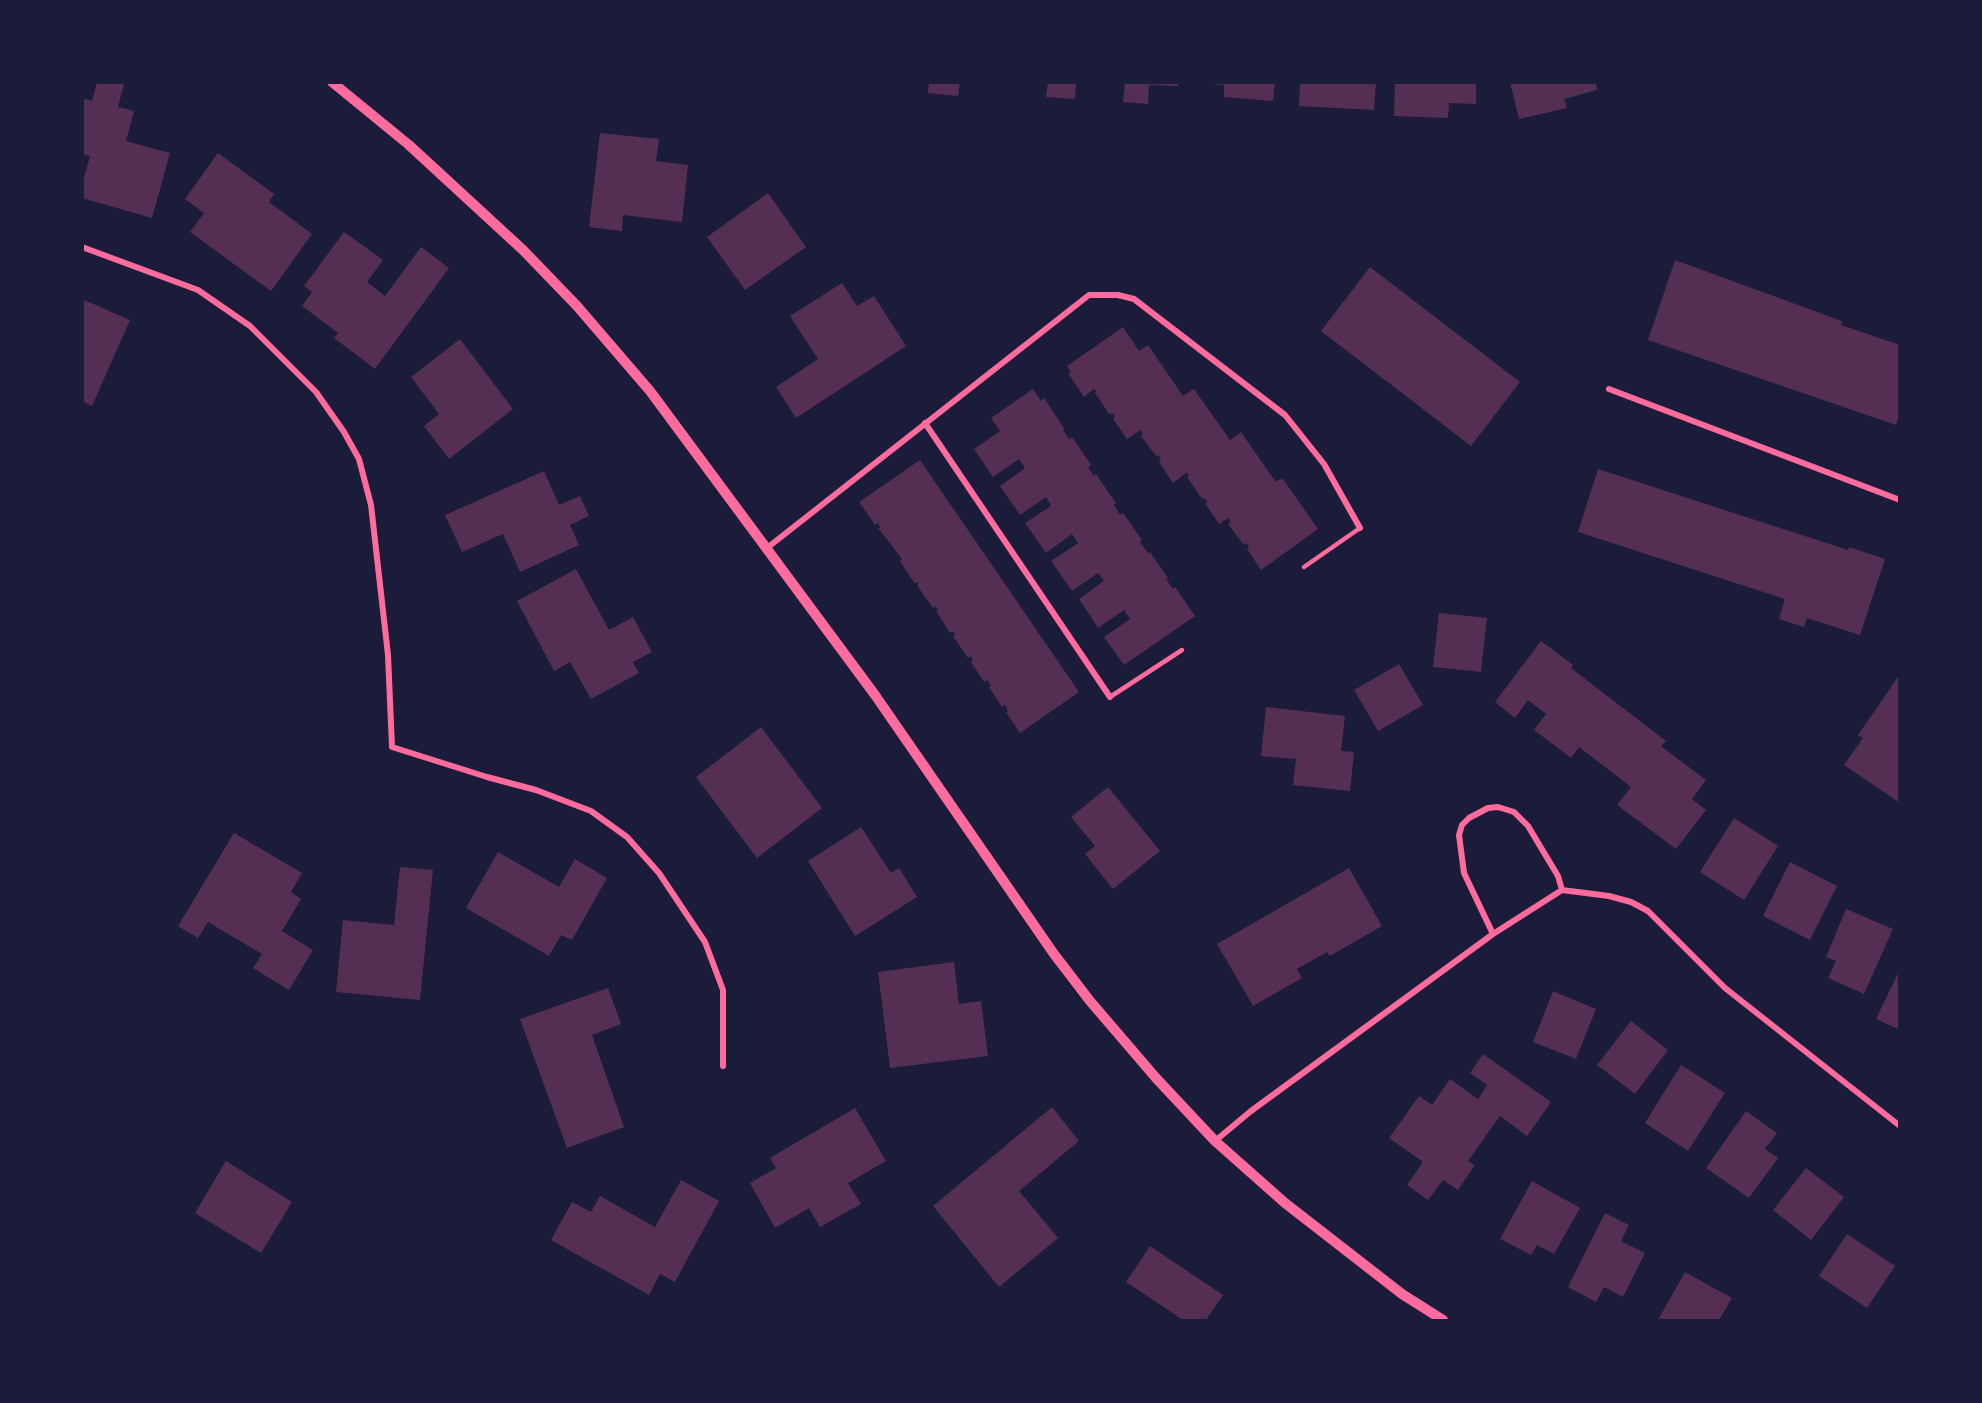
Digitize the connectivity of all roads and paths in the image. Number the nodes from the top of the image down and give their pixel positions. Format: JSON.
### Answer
{"nodes":[{"id":1,"x":332,"y":82,"type":"edge"},
{"id":2,"x":82,"y":247,"type":"edge"},
{"id":3,"x":1609,"y":389,"type":"dead end"},
{"id":4,"x":926,"y":423,"type":"junction"},
{"id":5,"x":1899,"y":500,"type":"edge"},
{"id":6,"x":1360,"y":528,"type":"joint"},
{"id":7,"x":767,"y":548,"type":"junction"},
{"id":8,"x":1304,"y":567,"type":"dead end"},
{"id":9,"x":1182,"y":650,"type":"dead end"},
{"id":10,"x":1110,"y":697,"type":"joint"},
{"id":11,"x":1562,"y":890,"type":"junction"},
{"id":12,"x":1493,"y":934,"type":"junction"},
{"id":13,"x":723,"y":1066,"type":"dead end"},
{"id":14,"x":1899,"y":1126,"type":"edge"},
{"id":15,"x":1215,"y":1141,"type":"junction"},
{"id":16,"x":1443,"y":1320,"type":"edge"}],
"edges":[{"from":1,"to":7,"type":"street"},
{"from":2,"to":13,"type":"street"},
{"from":3,"to":5,"type":"street"},
{"from":4,"to":6,"type":"street"},
{"from":4,"to":7,"type":"street"},
{"from":4,"to":10,"type":"street"},
{"from":6,"to":8,"type":"lane"},
{"from":7,"to":15,"type":"street"},
{"from":9,"to":10,"type":"lane"},
{"from":11,"to":12,"type":"street"},
{"from":11,"to":12,"type":"street"},
{"from":11,"to":14,"type":"street"},
{"from":12,"to":15,"type":"street"},
{"from":15,"to":16,"type":"street"}]}
